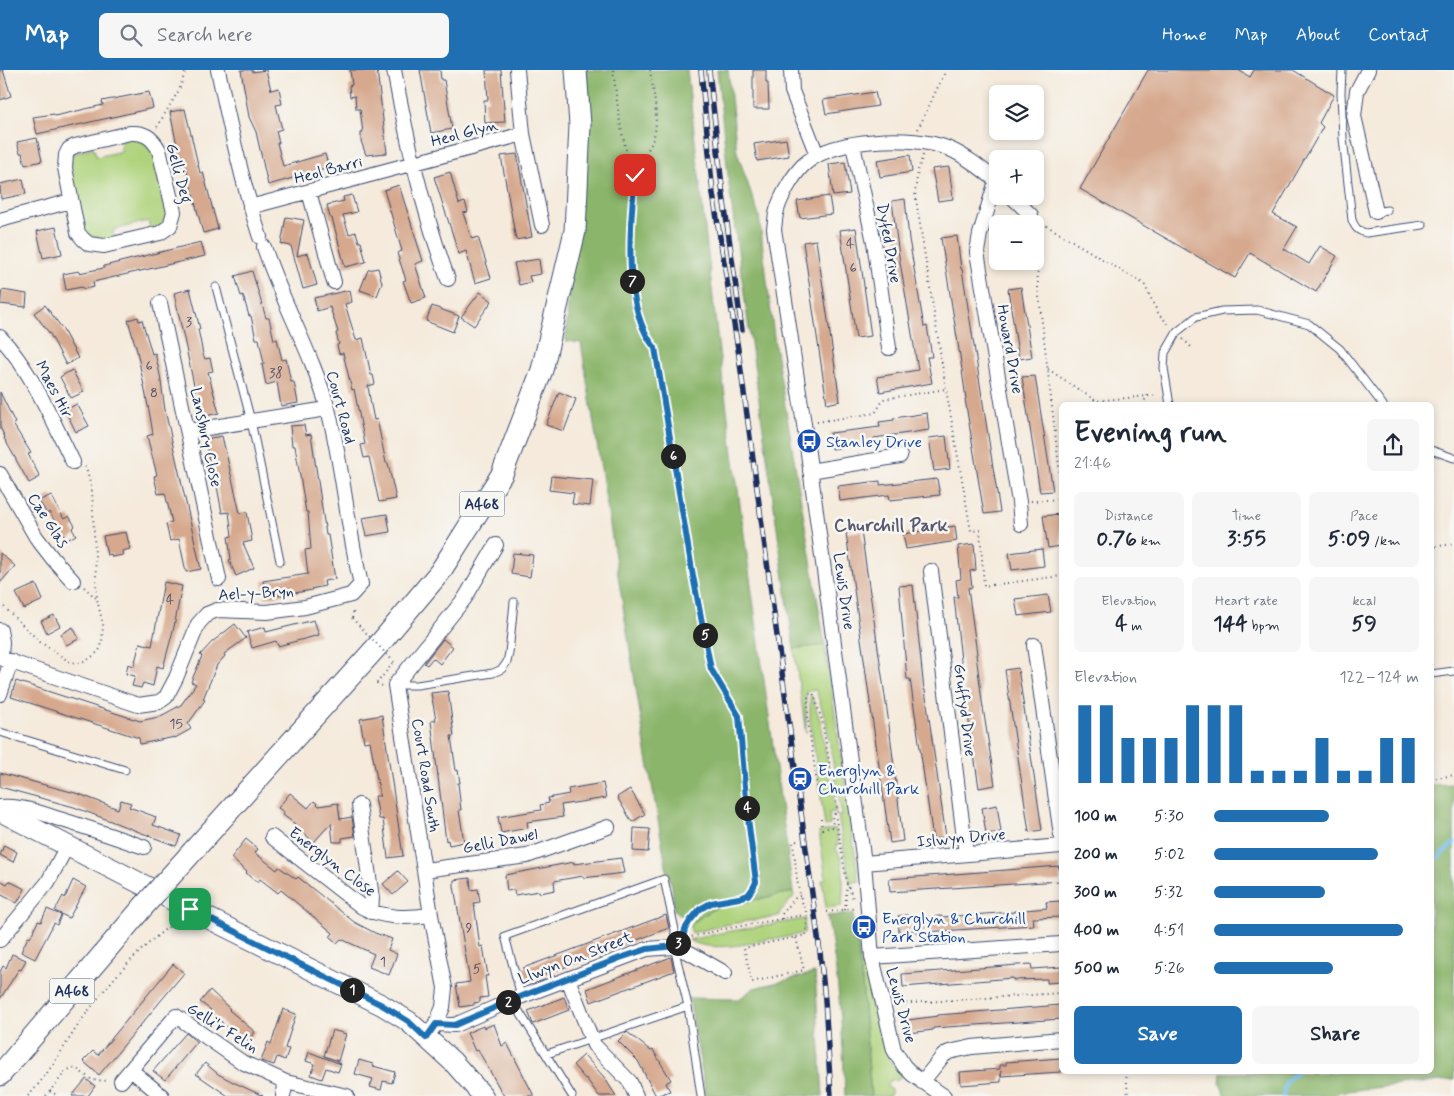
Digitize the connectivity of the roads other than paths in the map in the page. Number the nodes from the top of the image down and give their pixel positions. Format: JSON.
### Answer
{"nodes":[{"id":1,"x":218,"y":70,"type":"edge"},
{"id":2,"x":394,"y":70,"type":"edge"},
{"id":3,"x":517,"y":70,"type":"edge"},
{"id":4,"x":576,"y":70,"type":"edge"},
{"id":5,"x":791,"y":70,"type":"edge"},
{"id":6,"x":1342,"y":70,"type":"edge"},
{"id":7,"x":1368,"y":70,"type":"edge"},
{"id":8,"x":523,"y":134,"type":"junction"},
{"id":9,"x":853,"y":145,"type":"junction"},
{"id":10,"x":818,"y":155,"type":"junction"},
{"id":11,"x":414,"y":163,"type":"junction"},
{"id":12,"x":989,"y":176,"type":"edge"},
{"id":13,"x":309,"y":192,"type":"junction"},
{"id":14,"x":71,"y":201,"type":"junction"},
{"id":15,"x":989,"y":205,"type":"edge"},
{"id":16,"x":1021,"y":205,"type":"edge"},
{"id":17,"x":250,"y":208,"type":"junction"},
{"id":18,"x":1382,"y":211,"type":"dead end"},
{"id":19,"x":1030,"y":215,"type":"dead end"},
{"id":20,"x":0,"y":220,"type":"edge"},
{"id":21,"x":542,"y":225,"type":"dead end"},
{"id":22,"x":1423,"y":225,"type":"dead end"},
{"id":23,"x":448,"y":279,"type":"dead end"},
{"id":24,"x":334,"y":282,"type":"dead end"},
{"id":25,"x":216,"y":288,"type":"dead end"},
{"id":26,"x":160,"y":303,"type":"dead end"},
{"id":27,"x":0,"y":337,"type":"edge"},
{"id":28,"x":889,"y":348,"type":"dead end"},
{"id":29,"x":1169,"y":402,"type":"edge"},
{"id":30,"x":1381,"y":402,"type":"edge"},
{"id":31,"x":328,"y":409,"type":"junction"},
{"id":32,"x":251,"y":421,"type":"junction"},
{"id":33,"x":188,"y":430,"type":"junction"},
{"id":34,"x":1434,"y":451,"type":"edge"},
{"id":35,"x":900,"y":456,"type":"dead end"},
{"id":36,"x":1454,"y":458,"type":"edge"},
{"id":37,"x":73,"y":462,"type":"dead end"},
{"id":38,"x":810,"y":471,"type":"junction"},
{"id":39,"x":0,"y":474,"type":"edge"},
{"id":40,"x":1021,"y":524,"type":"dead end"},
{"id":41,"x":496,"y":545,"type":"dead end"},
{"id":42,"x":280,"y":561,"type":"dead end"},
{"id":43,"x":931,"y":571,"type":"dead end"},
{"id":44,"x":219,"y":579,"type":"dead end"},
{"id":45,"x":73,"y":581,"type":"road end"},
{"id":46,"x":361,"y":584,"type":"joint"},
{"id":47,"x":514,"y":602,"type":"dead end"},
{"id":48,"x":0,"y":630,"type":"edge"},
{"id":49,"x":1034,"y":645,"type":"dead end"},
{"id":50,"x":4,"y":659,"type":"edge"},
{"id":51,"x":1454,"y":671,"type":"edge"},
{"id":52,"x":1434,"y":674,"type":"edge"},
{"id":53,"x":395,"y":685,"type":"junction"},
{"id":54,"x":0,"y":694,"type":"edge"},
{"id":55,"x":0,"y":732,"type":"edge"},
{"id":56,"x":125,"y":770,"type":"dead end"},
{"id":57,"x":359,"y":806,"type":"dead end"},
{"id":58,"x":0,"y":809,"type":"edge"},
{"id":59,"x":1059,"y":821,"type":"edge"},
{"id":60,"x":608,"y":827,"type":"dead end"},
{"id":61,"x":272,"y":837,"type":"dead end"},
{"id":62,"x":67,"y":846,"type":"junction"},
{"id":63,"x":1059,"y":846,"type":"edge"},
{"id":64,"x":144,"y":847,"type":"dead end"},
{"id":65,"x":966,"y":854,"type":"junction"},
{"id":66,"x":864,"y":863,"type":"junction"},
{"id":67,"x":425,"y":870,"type":"junction"},
{"id":68,"x":371,"y":912,"type":"junction"},
{"id":69,"x":431,"y":915,"type":"junction"},
{"id":70,"x":2,"y":932,"type":"edge"},
{"id":71,"x":1059,"y":944,"type":"edge"},
{"id":72,"x":674,"y":946,"type":"junction"},
{"id":73,"x":872,"y":957,"type":"junction"},
{"id":74,"x":725,"y":973,"type":"dead end"},
{"id":75,"x":568,"y":979,"type":"junction"},
{"id":76,"x":516,"y":998,"type":"junction"},
{"id":77,"x":688,"y":1006,"type":"junction"},
{"id":78,"x":431,"y":1031,"type":"junction"},
{"id":79,"x":591,"y":1039,"type":"junction"},
{"id":80,"x":1059,"y":1039,"type":"edge"},
{"id":81,"x":547,"y":1054,"type":"junction"},
{"id":82,"x":131,"y":1070,"type":"junction"},
{"id":83,"x":0,"y":1075,"type":"edge"},
{"id":84,"x":121,"y":1082,"type":"road end"},
{"id":85,"x":286,"y":1082,"type":"junction"},
{"id":86,"x":922,"y":1082,"type":"junction"},
{"id":87,"x":162,"y":1096,"type":"edge"},
{"id":88,"x":283,"y":1096,"type":"edge"},
{"id":89,"x":347,"y":1096,"type":"edge"},
{"id":90,"x":484,"y":1096,"type":"edge"},
{"id":91,"x":572,"y":1096,"type":"edge"},
{"id":92,"x":636,"y":1096,"type":"edge"},
{"id":93,"x":701,"y":1096,"type":"edge"},
{"id":94,"x":944,"y":1096,"type":"edge"}],
"edges":[{"from":1,"to":17,"type":"street","name":"Court Road"},
{"from":2,"to":11,"type":"street"},
{"from":3,"to":8,"type":"street"},
{"from":4,"to":83,"type":"main road","number":"A468","bridge":true},
{"from":5,"to":10,"type":"street"},
{"from":6,"to":22,"type":"lane"},
{"from":7,"to":18,"type":"street"},
{"from":8,"to":11,"type":"street","name":"Heol Glyn"},
{"from":8,"to":21,"type":"street"},
{"from":9,"to":10,"type":"street","name":"Lewis Drive"},
{"from":9,"to":12,"type":"street","name":"Lewis Drive"},
{"from":9,"to":28,"type":"street","name":"Dyfed Drive"},
{"from":10,"to":38,"type":"street","name":"Lewis Drive"},
{"from":11,"to":13,"type":"street","name":"Heol Barri"},
{"from":11,"to":23,"type":"street"},
{"from":13,"to":17,"type":"street","name":"Heol Barri"},
{"from":13,"to":24,"type":"street"},
{"from":14,"to":14,"type":"street","name":"Gelli Deg"},
{"from":14,"to":20,"type":"street"},
{"from":15,"to":40,"type":"street","name":"Howard Drive"},
{"from":16,"to":19,"type":"street"},
{"from":17,"to":31,"type":"street","name":"Court Road"},
{"from":25,"to":32,"type":"lane"},
{"from":26,"to":33,"type":"street","name":"Lansbury Close"},
{"from":27,"to":37,"type":"street","name":"Maes Hir"},
{"from":29,"to":30,"type":"lane"},
{"from":31,"to":32,"type":"street"},
{"from":31,"to":46,"type":"street","name":"Court Road"},
{"from":32,"to":33,"type":"street"},
{"from":32,"to":42,"type":"lane"},
{"from":33,"to":44,"type":"street","name":"Lansbury Close"},
{"from":34,"to":36,"type":"lane"},
{"from":35,"to":38,"type":"street"},
{"from":38,"to":66,"type":"street","name":"Lewis Drive"},
{"from":39,"to":45,"type":"street","name":"Cae Glas"},
{"from":41,"to":53,"type":"street"},
{"from":43,"to":65,"type":"street","name":"Gruffyd Drive"},
{"from":46,"to":50,"type":"street","name":"Ael-y-Bryn"},
{"from":47,"to":53,"type":"lane"},
{"from":48,"to":50,"type":"street"},
{"from":49,"to":59,"type":"street"},
{"from":50,"to":54,"type":"street"},
{"from":51,"to":52,"type":"lane"},
{"from":53,"to":67,"type":"street","name":"Court Road South"},
{"from":55,"to":56,"type":"lane"},
{"from":57,"to":68,"type":"street"},
{"from":58,"to":62,"type":"main road"},
{"from":58,"to":64,"type":"street"},
{"from":60,"to":67,"type":"street","name":"Gelli Dawel"},
{"from":61,"to":68,"type":"street","name":"Energlyn Close"},
{"from":62,"to":70,"type":"street"},
{"from":62,"to":78,"type":"main road"},
{"from":63,"to":65,"type":"street","name":"Islwyn Drive"},
{"from":65,"to":66,"type":"street","name":"Islwyn Drive"},
{"from":66,"to":73,"type":"street","name":"Lewis Drive"},
{"from":67,"to":69,"type":"street","name":"Court Road South"},
{"from":68,"to":69,"type":"street","name":"Energlyn Close"},
{"from":69,"to":78,"type":"street","name":"Court Road South"},
{"from":71,"to":73,"type":"street"},
{"from":72,"to":74,"type":"street"},
{"from":72,"to":75,"type":"street","name":"Llwyn On Street"},
{"from":72,"to":76,"type":"lane"},
{"from":72,"to":77,"type":"lane"},
{"from":73,"to":86,"type":"street","name":"Lewis Drive"},
{"from":75,"to":76,"type":"street","name":"Llwyn On Street"},
{"from":75,"to":79,"type":"street"},
{"from":76,"to":78,"type":"street","name":"Llwyn On Street"},
{"from":76,"to":81,"type":"lane"},
{"from":77,"to":79,"type":"lane"},
{"from":77,"to":93,"type":"lane"},
{"from":78,"to":90,"type":"main road"},
{"from":79,"to":81,"type":"lane"},
{"from":79,"to":92,"type":"street"},
{"from":80,"to":86,"type":"street"},
{"from":81,"to":91,"type":"lane"},
{"from":82,"to":84,"type":"street","name":"Gelli'r Felin"},
{"from":82,"to":85,"type":"street","name":"Gelli'r Felin"},
{"from":82,"to":87,"type":"street"},
{"from":85,"to":88,"type":"street"},
{"from":85,"to":89,"type":"street","name":"Gelli'r Felin"},
{"from":86,"to":94,"type":"street","name":"Lewis Drive"}]}
